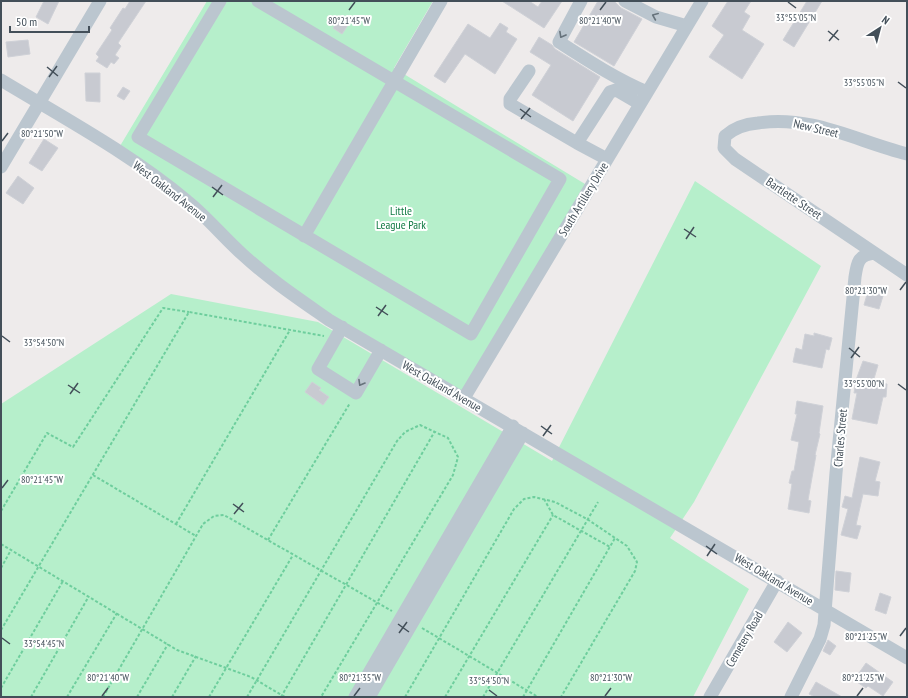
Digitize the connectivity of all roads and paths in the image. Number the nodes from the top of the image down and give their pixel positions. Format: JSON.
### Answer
{"nodes":[{"id":1,"x":100,"y":1,"type":"edge"},
{"id":2,"x":220,"y":1,"type":"edge"},
{"id":3,"x":258,"y":1,"type":"edge"},
{"id":4,"x":441,"y":1,"type":"edge"},
{"id":5,"x":581,"y":1,"type":"edge"},
{"id":6,"x":625,"y":1,"type":"edge"},
{"id":7,"x":702,"y":1,"type":"edge"},
{"id":8,"x":687,"y":26,"type":"junction"},
{"id":9,"x":529,"y":70,"type":"dead end"},
{"id":10,"x":1,"y":80,"type":"edge"},
{"id":11,"x":395,"y":82,"type":"junction"},
{"id":12,"x":647,"y":92,"type":"junction"},
{"id":13,"x":39,"y":103,"type":"junction"},
{"id":14,"x":640,"y":104,"type":"junction"},
{"id":15,"x":725,"y":136,"type":"joint"},
{"id":16,"x":578,"y":143,"type":"junction"},
{"id":17,"x":907,"y":154,"type":"edge"},
{"id":18,"x":607,"y":159,"type":"junction"},
{"id":19,"x":1,"y":167,"type":"edge"},
{"id":20,"x":304,"y":236,"type":"junction"},
{"id":21,"x":874,"y":253,"type":"junction"},
{"id":22,"x":907,"y":275,"type":"edge"},
{"id":23,"x":189,"y":312,"type":"junction"},
{"id":24,"x":342,"y":327,"type":"junction"},
{"id":25,"x":290,"y":330,"type":"junction"},
{"id":26,"x":335,"y":339,"type":"junction"},
{"id":27,"x":381,"y":350,"type":"junction"},
{"id":28,"x":356,"y":393,"type":"junction"},
{"id":29,"x":464,"y":398,"type":"junction"},
{"id":30,"x":518,"y":429,"type":"junction"},
{"id":31,"x":435,"y":431,"type":"junction"},
{"id":32,"x":93,"y":475,"type":"junction"},
{"id":33,"x":543,"y":498,"type":"junction"},
{"id":34,"x":598,"y":502,"type":"dead end"},
{"id":35,"x":1,"y":511,"type":"edge"},
{"id":36,"x":553,"y":514,"type":"junction"},
{"id":37,"x":587,"y":519,"type":"junction"},
{"id":38,"x":176,"y":524,"type":"junction"},
{"id":39,"x":581,"y":530,"type":"junction"},
{"id":40,"x":196,"y":536,"type":"junction"},
{"id":41,"x":616,"y":538,"type":"junction"},
{"id":42,"x":268,"y":540,"type":"junction"},
{"id":43,"x":1,"y":544,"type":"edge"},
{"id":44,"x":610,"y":547,"type":"junction"},
{"id":45,"x":11,"y":550,"type":"junction"},
{"id":46,"x":293,"y":555,"type":"junction"},
{"id":47,"x":39,"y":567,"type":"junction"},
{"id":48,"x":1,"y":568,"type":"edge"},
{"id":49,"x":322,"y":571,"type":"junction"},
{"id":50,"x":63,"y":581,"type":"junction"},
{"id":51,"x":777,"y":581,"type":"junction"},
{"id":52,"x":346,"y":585,"type":"junction"},
{"id":53,"x":89,"y":596,"type":"junction"},
{"id":54,"x":377,"y":603,"type":"junction"},
{"id":55,"x":826,"y":610,"type":"junction"},
{"id":56,"x":117,"y":613,"type":"junction"},
{"id":57,"x":407,"y":619,"type":"junction"},
{"id":58,"x":143,"y":628,"type":"junction"},
{"id":59,"x":1,"y":630,"type":"edge"},
{"id":60,"x":439,"y":638,"type":"junction"},
{"id":61,"x":168,"y":644,"type":"junction"},
{"id":62,"x":196,"y":656,"type":"junction"},
{"id":63,"x":469,"y":656,"type":"junction"},
{"id":64,"x":907,"y":658,"type":"edge"},
{"id":65,"x":226,"y":668,"type":"junction"},
{"id":66,"x":497,"y":673,"type":"junction"},
{"id":67,"x":257,"y":680,"type":"junction"},
{"id":68,"x":1,"y":688,"type":"edge"},
{"id":69,"x":527,"y":691,"type":"junction"},
{"id":70,"x":282,"y":696,"type":"edge"},
{"id":71,"x":31,"y":697,"type":"edge"},
{"id":72,"x":67,"y":697,"type":"edge"},
{"id":73,"x":103,"y":697,"type":"edge"},
{"id":74,"x":137,"y":697,"type":"edge"},
{"id":75,"x":172,"y":697,"type":"edge"},
{"id":76,"x":209,"y":697,"type":"edge"},
{"id":77,"x":247,"y":697,"type":"edge"},
{"id":78,"x":285,"y":697,"type":"edge"},
{"id":79,"x":321,"y":697,"type":"edge"},
{"id":80,"x":355,"y":697,"type":"edge"},
{"id":81,"x":369,"y":697,"type":"edge"},
{"id":82,"x":405,"y":697,"type":"edge"},
{"id":83,"x":445,"y":697,"type":"edge"},
{"id":84,"x":483,"y":697,"type":"edge"},
{"id":85,"x":523,"y":697,"type":"edge"},
{"id":86,"x":538,"y":697,"type":"edge"},
{"id":87,"x":561,"y":697,"type":"edge"},
{"id":88,"x":710,"y":697,"type":"edge"},
{"id":89,"x":791,"y":697,"type":"edge"}],
"edges":[{"from":1,"to":13,"type":"street"},
{"from":2,"to":20,"type":"street"},
{"from":3,"to":11,"type":"street"},
{"from":4,"to":11,"type":"street"},
{"from":5,"to":12,"type":"street","one_way":true},
{"from":8,"to":6,"type":"street","one_way":true},
{"from":7,"to":8,"type":"street","name":"South Artillery Drive"},
{"from":8,"to":12,"type":"street","name":"South Artillery Drive"},
{"from":9,"to":16,"type":"street"},
{"from":10,"to":13,"type":"street","name":"West Oakland Avenue"},
{"from":11,"to":20,"type":"street"},
{"from":11,"to":20,"type":"street"},
{"from":12,"to":14,"type":"street","name":"South Artillery Drive"},
{"from":13,"to":19,"type":"street"},
{"from":13,"to":24,"type":"street","name":"West Oakland Avenue"},
{"from":14,"to":16,"type":"street"},
{"from":14,"to":18,"type":"street","name":"South Artillery Drive"},
{"from":15,"to":17,"type":"street","name":"New Street"},
{"from":15,"to":21,"type":"street","name":"Bartlette Street"},
{"from":16,"to":18,"type":"street"},
{"from":18,"to":29,"type":"street","name":"South Artillery Drive"},
{"from":21,"to":22,"type":"street"},
{"from":21,"to":55,"type":"street","name":"Charles Street"},
{"from":23,"to":25,"type":"path"},
{"from":23,"to":32,"type":"path"},
{"from":23,"to":35,"type":"path"},
{"from":24,"to":26,"type":"street"},
{"from":24,"to":27,"type":"street","name":"West Oakland Avenue"},
{"from":25,"to":26,"type":"path"},
{"from":25,"to":38,"type":"path"},
{"from":26,"to":28,"type":"street"},
{"from":27,"to":28,"type":"street","one_way":true},
{"from":27,"to":29,"type":"street","name":"West Oakland Avenue"},
{"from":28,"to":42,"type":"path"},
{"from":29,"to":30,"type":"street","name":"West Oakland Avenue"},
{"from":30,"to":51,"type":"street","name":"West Oakland Avenue"},
{"from":30,"to":57,"type":"street"},
{"from":31,"to":49,"type":"path"},
{"from":31,"to":52,"type":"path"},
{"from":31,"to":54,"type":"path"},
{"from":32,"to":38,"type":"path"},
{"from":32,"to":47,"type":"path"},
{"from":33,"to":36,"type":"path"},
{"from":33,"to":37,"type":"path"},
{"from":33,"to":60,"type":"path"},
{"from":34,"to":37,"type":"path"},
{"from":36,"to":39,"type":"path"},
{"from":36,"to":63,"type":"path"},
{"from":37,"to":39,"type":"path"},
{"from":37,"to":41,"type":"path"},
{"from":38,"to":40,"type":"path"},
{"from":39,"to":44,"type":"path"},
{"from":39,"to":66,"type":"path"},
{"from":40,"to":42,"type":"path"},
{"from":40,"to":58,"type":"path"},
{"from":41,"to":44,"type":"path"},
{"from":41,"to":87,"type":"path"},
{"from":42,"to":46,"type":"path"},
{"from":43,"to":45,"type":"path"},
{"from":44,"to":69,"type":"path"},
{"from":45,"to":47,"type":"path"},
{"from":45,"to":48,"type":"path"},
{"from":46,"to":49,"type":"path"},
{"from":46,"to":65,"type":"path"},
{"from":47,"to":50,"type":"path"},
{"from":47,"to":59,"type":"path"},
{"from":49,"to":52,"type":"path"},
{"from":49,"to":67,"type":"path"},
{"from":50,"to":53,"type":"path"},
{"from":50,"to":68,"type":"path"},
{"from":51,"to":55,"type":"street","name":"West Oakland Avenue"},
{"from":51,"to":88,"type":"street","name":"Cemetery Road"},
{"from":52,"to":54,"type":"path"},
{"from":52,"to":70,"type":"path"},
{"from":53,"to":56,"type":"path"},
{"from":53,"to":71,"type":"path"},
{"from":54,"to":57,"type":"path"},
{"from":54,"to":79,"type":"path"},
{"from":55,"to":64,"type":"street","name":"West Oakland Avenue"},
{"from":55,"to":89,"type":"street"},
{"from":56,"to":58,"type":"path"},
{"from":56,"to":72,"type":"path"},
{"from":57,"to":60,"type":"path"},
{"from":57,"to":80,"type":"street"},
{"from":57,"to":81,"type":"street"},
{"from":58,"to":61,"type":"path"},
{"from":58,"to":73,"type":"path"},
{"from":60,"to":63,"type":"path"},
{"from":60,"to":82,"type":"path"},
{"from":61,"to":62,"type":"path"},
{"from":61,"to":74,"type":"path"},
{"from":62,"to":65,"type":"path"},
{"from":62,"to":75,"type":"path"},
{"from":63,"to":66,"type":"path"},
{"from":63,"to":83,"type":"path"},
{"from":65,"to":67,"type":"path"},
{"from":65,"to":76,"type":"path"},
{"from":66,"to":69,"type":"path"},
{"from":66,"to":84,"type":"path"},
{"from":67,"to":70,"type":"path"},
{"from":67,"to":77,"type":"path"},
{"from":69,"to":85,"type":"path"},
{"from":69,"to":86,"type":"path"},
{"from":70,"to":78,"type":"path"}]}
